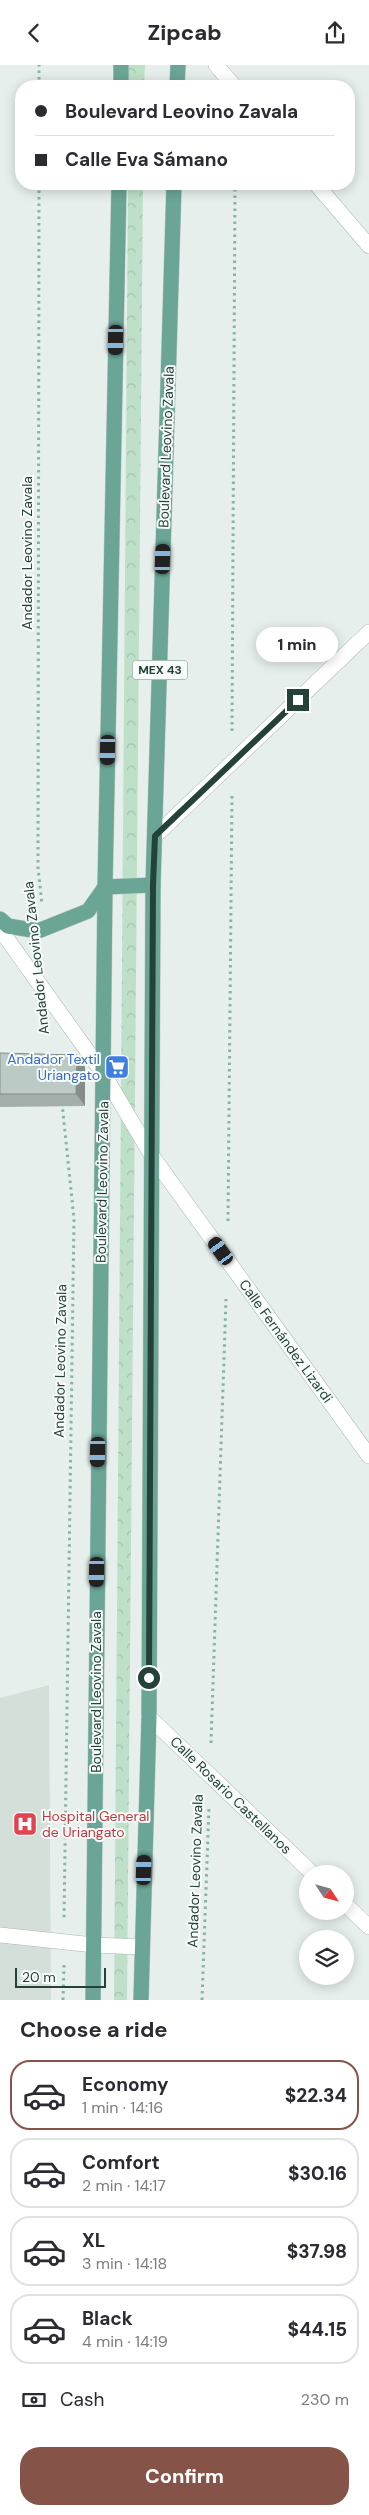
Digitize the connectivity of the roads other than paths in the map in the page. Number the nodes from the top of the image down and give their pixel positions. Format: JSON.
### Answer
{"nodes":[{"id":1,"x":121,"y":65,"type":"edge"},
{"id":2,"x":178,"y":65,"type":"edge"},
{"id":3,"x":216,"y":65,"type":"edge"},
{"id":4,"x":121,"y":80,"type":"edge"},
{"id":5,"x":177,"y":80,"type":"edge"},
{"id":6,"x":229,"y":80,"type":"edge"},
{"id":7,"x":119,"y":190,"type":"edge"},
{"id":8,"x":174,"y":190,"type":"edge"},
{"id":9,"x":321,"y":190,"type":"edge"},
{"id":10,"x":369,"y":246,"type":"edge"},
{"id":11,"x":369,"y":632,"type":"edge"},
{"id":12,"x":155,"y":836,"type":"junction"},
{"id":13,"x":153,"y":885,"type":"junction"},
{"id":14,"x":105,"y":887,"type":"junction"},
{"id":15,"x":0,"y":919,"type":"edge"},
{"id":16,"x":0,"y":929,"type":"edge"},
{"id":17,"x":103,"y":1073,"type":"junction"},
{"id":18,"x":152,"y":1156,"type":"junction"},
{"id":19,"x":369,"y":1456,"type":"edge"},
{"id":20,"x":149,"y":1717,"type":"junction"},
{"id":21,"x":304,"y":1865,"type":"edge"},
{"id":22,"x":354,"y":1913,"type":"edge"},
{"id":23,"x":369,"y":1927,"type":"edge"},
{"id":24,"x":0,"y":1935,"type":"edge"},
{"id":25,"x":94,"y":1945,"type":"junction"},
{"id":26,"x":141,"y":1947,"type":"junction"},
{"id":27,"x":93,"y":2000,"type":"edge"},
{"id":28,"x":141,"y":2000,"type":"edge"}],
"edges":[{"from":1,"to":4,"type":"main road"},
{"from":2,"to":5,"type":"main road"},
{"from":3,"to":6,"type":"street"},
{"from":7,"to":14,"type":"main road","name":"Boulevard Leovino Zavala"},
{"from":8,"to":12,"type":"main road","name":"Boulevard Leovino Zavala","number":"MEX 43"},
{"from":9,"to":10,"type":"street"},
{"from":11,"to":12,"type":"street"},
{"from":12,"to":13,"type":"main road","name":"Boulevard Leovino Zavala","number":"MEX 43"},
{"from":13,"to":14,"type":"main road"},
{"from":13,"to":18,"type":"main road","name":"Boulevard Leovino Zavala","number":"MEX 43"},
{"from":14,"to":15,"type":"main road"},
{"from":14,"to":17,"type":"main road","name":"Boulevard Leovino Zavala"},
{"from":16,"to":17,"type":"street","name":"Calle Fernández Lizardi"},
{"from":17,"to":18,"type":"street","name":"Calle Fernández Lizardi"},
{"from":17,"to":25,"type":"main road","name":"Boulevard Leovino Zavala"},
{"from":18,"to":19,"type":"street","name":"Calle Fernández Lizardi"},
{"from":18,"to":20,"type":"main road","name":"Boulevard Leovino Zavala","number":"MEX 43"},
{"from":20,"to":21,"type":"street","name":"Calle Rosario Castellanos"},
{"from":20,"to":26,"type":"main road","name":"Boulevard Leovino Zavala","number":"MEX 43"},
{"from":22,"to":23,"type":"street"},
{"from":24,"to":25,"type":"street"},
{"from":25,"to":26,"type":"street"},
{"from":25,"to":27,"type":"main road","name":"Boulevard Leovino Zavala"},
{"from":26,"to":28,"type":"main road","name":"Boulevard Leovino Zavala","number":"MEX 43"}]}
